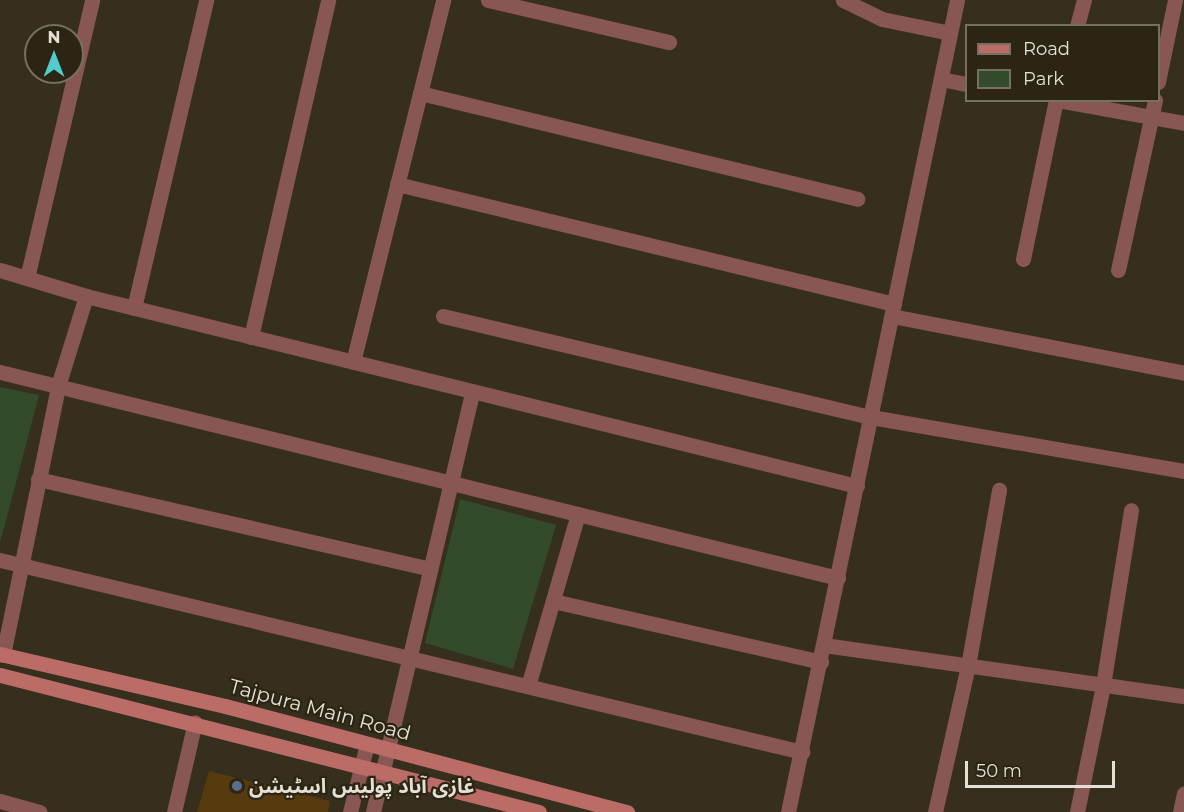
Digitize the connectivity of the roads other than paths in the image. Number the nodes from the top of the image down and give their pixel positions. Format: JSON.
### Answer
{"nodes":[{"id":1,"x":92,"y":0,"type":"edge"},
{"id":2,"x":207,"y":0,"type":"edge"},
{"id":3,"x":328,"y":0,"type":"edge"},
{"id":4,"x":443,"y":0,"type":"edge"},
{"id":5,"x":488,"y":0,"type":"edge"},
{"id":6,"x":843,"y":0,"type":"edge"},
{"id":7,"x":957,"y":0,"type":"edge"},
{"id":8,"x":1084,"y":0,"type":"edge"},
{"id":9,"x":1175,"y":0,"type":"edge"},
{"id":10,"x":1078,"y":24,"type":"edge"},
{"id":11,"x":950,"y":33,"type":"junction"},
{"id":12,"x":669,"y":42,"type":"dead end"},
{"id":13,"x":1160,"y":72,"type":"edge"},
{"id":14,"x":941,"y":79,"type":"junction"},
{"id":15,"x":965,"y":84,"type":"edge"},
{"id":16,"x":420,"y":93,"type":"junction"},
{"id":17,"x":1057,"y":102,"type":"edge"},
{"id":18,"x":1068,"y":102,"type":"edge"},
{"id":19,"x":1155,"y":102,"type":"edge"},
{"id":20,"x":1152,"y":117,"type":"junction"},
{"id":21,"x":1184,"y":123,"type":"edge"},
{"id":22,"x":397,"y":184,"type":"junction"},
{"id":23,"x":857,"y":199,"type":"dead end"},
{"id":24,"x":1023,"y":258,"type":"dead end"},
{"id":25,"x":0,"y":270,"type":"edge"},
{"id":26,"x":1118,"y":270,"type":"dead end"},
{"id":27,"x":27,"y":279,"type":"junction"},
{"id":28,"x":86,"y":296,"type":"junction"},
{"id":29,"x":134,"y":308,"type":"junction"},
{"id":30,"x":893,"y":310,"type":"junction"},
{"id":31,"x":443,"y":316,"type":"dead end"},
{"id":32,"x":251,"y":337,"type":"junction"},
{"id":33,"x":353,"y":362,"type":"junction"},
{"id":34,"x":0,"y":372,"type":"edge"},
{"id":35,"x":1184,"y":372,"type":"edge"},
{"id":36,"x":58,"y":386,"type":"junction"},
{"id":37,"x":472,"y":392,"type":"junction"},
{"id":38,"x":871,"y":417,"type":"junction"},
{"id":39,"x":1184,"y":471,"type":"edge"},
{"id":40,"x":38,"y":479,"type":"junction"},
{"id":41,"x":450,"y":481,"type":"junction"},
{"id":42,"x":857,"y":486,"type":"junction"},
{"id":43,"x":999,"y":490,"type":"dead end"},
{"id":44,"x":1131,"y":510,"type":"dead end"},
{"id":45,"x":578,"y":514,"type":"junction"},
{"id":46,"x":0,"y":560,"type":"edge"},
{"id":47,"x":20,"y":565,"type":"junction"},
{"id":48,"x":428,"y":568,"type":"junction"},
{"id":49,"x":838,"y":578,"type":"junction"},
{"id":50,"x":553,"y":601,"type":"junction"},
{"id":51,"x":824,"y":645,"type":"junction"},
{"id":52,"x":1,"y":654,"type":"edge"},
{"id":53,"x":408,"y":655,"type":"junction"},
{"id":54,"x":821,"y":662,"type":"junction"},
{"id":55,"x":968,"y":666,"type":"junction"},
{"id":56,"x":0,"y":675,"type":"edge"},
{"id":57,"x":1103,"y":685,"type":"junction"},
{"id":58,"x":528,"y":686,"type":"junction"},
{"id":59,"x":1184,"y":696,"type":"edge"},
{"id":60,"x":195,"y":722,"type":"junction"},
{"id":61,"x":367,"y":744,"type":"junction"},
{"id":62,"x":386,"y":750,"type":"junction"},
{"id":63,"x":802,"y":752,"type":"junction"},
{"id":64,"x":361,"y":766,"type":"junction"},
{"id":65,"x":382,"y":771,"type":"junction"},
{"id":66,"x":1184,"y":793,"type":"edge"},
{"id":67,"x":0,"y":801,"type":"edge"},
{"id":68,"x":40,"y":812,"type":"edge"},
{"id":69,"x":174,"y":812,"type":"edge"},
{"id":70,"x":350,"y":812,"type":"edge"},
{"id":71,"x":373,"y":812,"type":"edge"},
{"id":72,"x":539,"y":812,"type":"edge"},
{"id":73,"x":627,"y":812,"type":"edge"},
{"id":74,"x":788,"y":812,"type":"edge"},
{"id":75,"x":935,"y":812,"type":"edge"},
{"id":76,"x":1077,"y":812,"type":"edge"},
{"id":77,"x":1180,"y":812,"type":"edge"}],
"edges":[{"from":1,"to":27,"type":"street"},
{"from":2,"to":29,"type":"street"},
{"from":3,"to":32,"type":"street"},
{"from":4,"to":16,"type":"street"},
{"from":5,"to":12,"type":"street"},
{"from":6,"to":11,"type":"street"},
{"from":7,"to":11,"type":"street"},
{"from":8,"to":10,"type":"street"},
{"from":9,"to":13,"type":"street"},
{"from":11,"to":14,"type":"street"},
{"from":14,"to":15,"type":"street"},
{"from":14,"to":30,"type":"street"},
{"from":16,"to":22,"type":"street"},
{"from":16,"to":23,"type":"street"},
{"from":17,"to":24,"type":"street"},
{"from":18,"to":20,"type":"street"},
{"from":19,"to":20,"type":"street"},
{"from":20,"to":21,"type":"street"},
{"from":20,"to":26,"type":"street"},
{"from":22,"to":30,"type":"street"},
{"from":22,"to":33,"type":"street"},
{"from":25,"to":27,"type":"street"},
{"from":27,"to":28,"type":"street"},
{"from":28,"to":29,"type":"street"},
{"from":28,"to":36,"type":"street"},
{"from":29,"to":32,"type":"street"},
{"from":30,"to":35,"type":"street"},
{"from":30,"to":38,"type":"street"},
{"from":31,"to":38,"type":"street"},
{"from":32,"to":33,"type":"street"},
{"from":33,"to":37,"type":"street"},
{"from":34,"to":36,"type":"street"},
{"from":36,"to":40,"type":"street"},
{"from":36,"to":41,"type":"street"},
{"from":37,"to":41,"type":"street"},
{"from":37,"to":42,"type":"street"},
{"from":38,"to":39,"type":"street"},
{"from":38,"to":42,"type":"street"},
{"from":40,"to":47,"type":"street"},
{"from":40,"to":48,"type":"street"},
{"from":41,"to":45,"type":"street"},
{"from":41,"to":48,"type":"street"},
{"from":42,"to":49,"type":"street"},
{"from":43,"to":55,"type":"street"},
{"from":44,"to":57,"type":"street"},
{"from":45,"to":49,"type":"street"},
{"from":45,"to":50,"type":"street"},
{"from":46,"to":47,"type":"street"},
{"from":47,"to":52,"type":"street"},
{"from":47,"to":53,"type":"street"},
{"from":48,"to":53,"type":"street"},
{"from":49,"to":51,"type":"street"},
{"from":50,"to":54,"type":"street"},
{"from":50,"to":58,"type":"street"},
{"from":51,"to":54,"type":"street"},
{"from":51,"to":55,"type":"street"},
{"from":52,"to":61,"type":"street","name":"Tajpura Main Road"},
{"from":53,"to":58,"type":"street"},
{"from":53,"to":62,"type":"street"},
{"from":54,"to":63,"type":"street"},
{"from":55,"to":57,"type":"street"},
{"from":55,"to":75,"type":"street"},
{"from":56,"to":60,"type":"street"},
{"from":57,"to":59,"type":"street"},
{"from":57,"to":76,"type":"street"},
{"from":58,"to":63,"type":"street"},
{"from":60,"to":64,"type":"street"},
{"from":60,"to":69,"type":"street"},
{"from":61,"to":62,"type":"street","name":"Tajpura Main Road"},
{"from":61,"to":64,"type":"street"},
{"from":62,"to":65,"type":"street"},
{"from":62,"to":73,"type":"street","name":"Tajpura Main Road"},
{"from":63,"to":74,"type":"street"},
{"from":64,"to":65,"type":"street"},
{"from":64,"to":70,"type":"street"},
{"from":65,"to":71,"type":"street"},
{"from":65,"to":72,"type":"street"},
{"from":66,"to":77,"type":"street"},
{"from":67,"to":68,"type":"street"}]}
